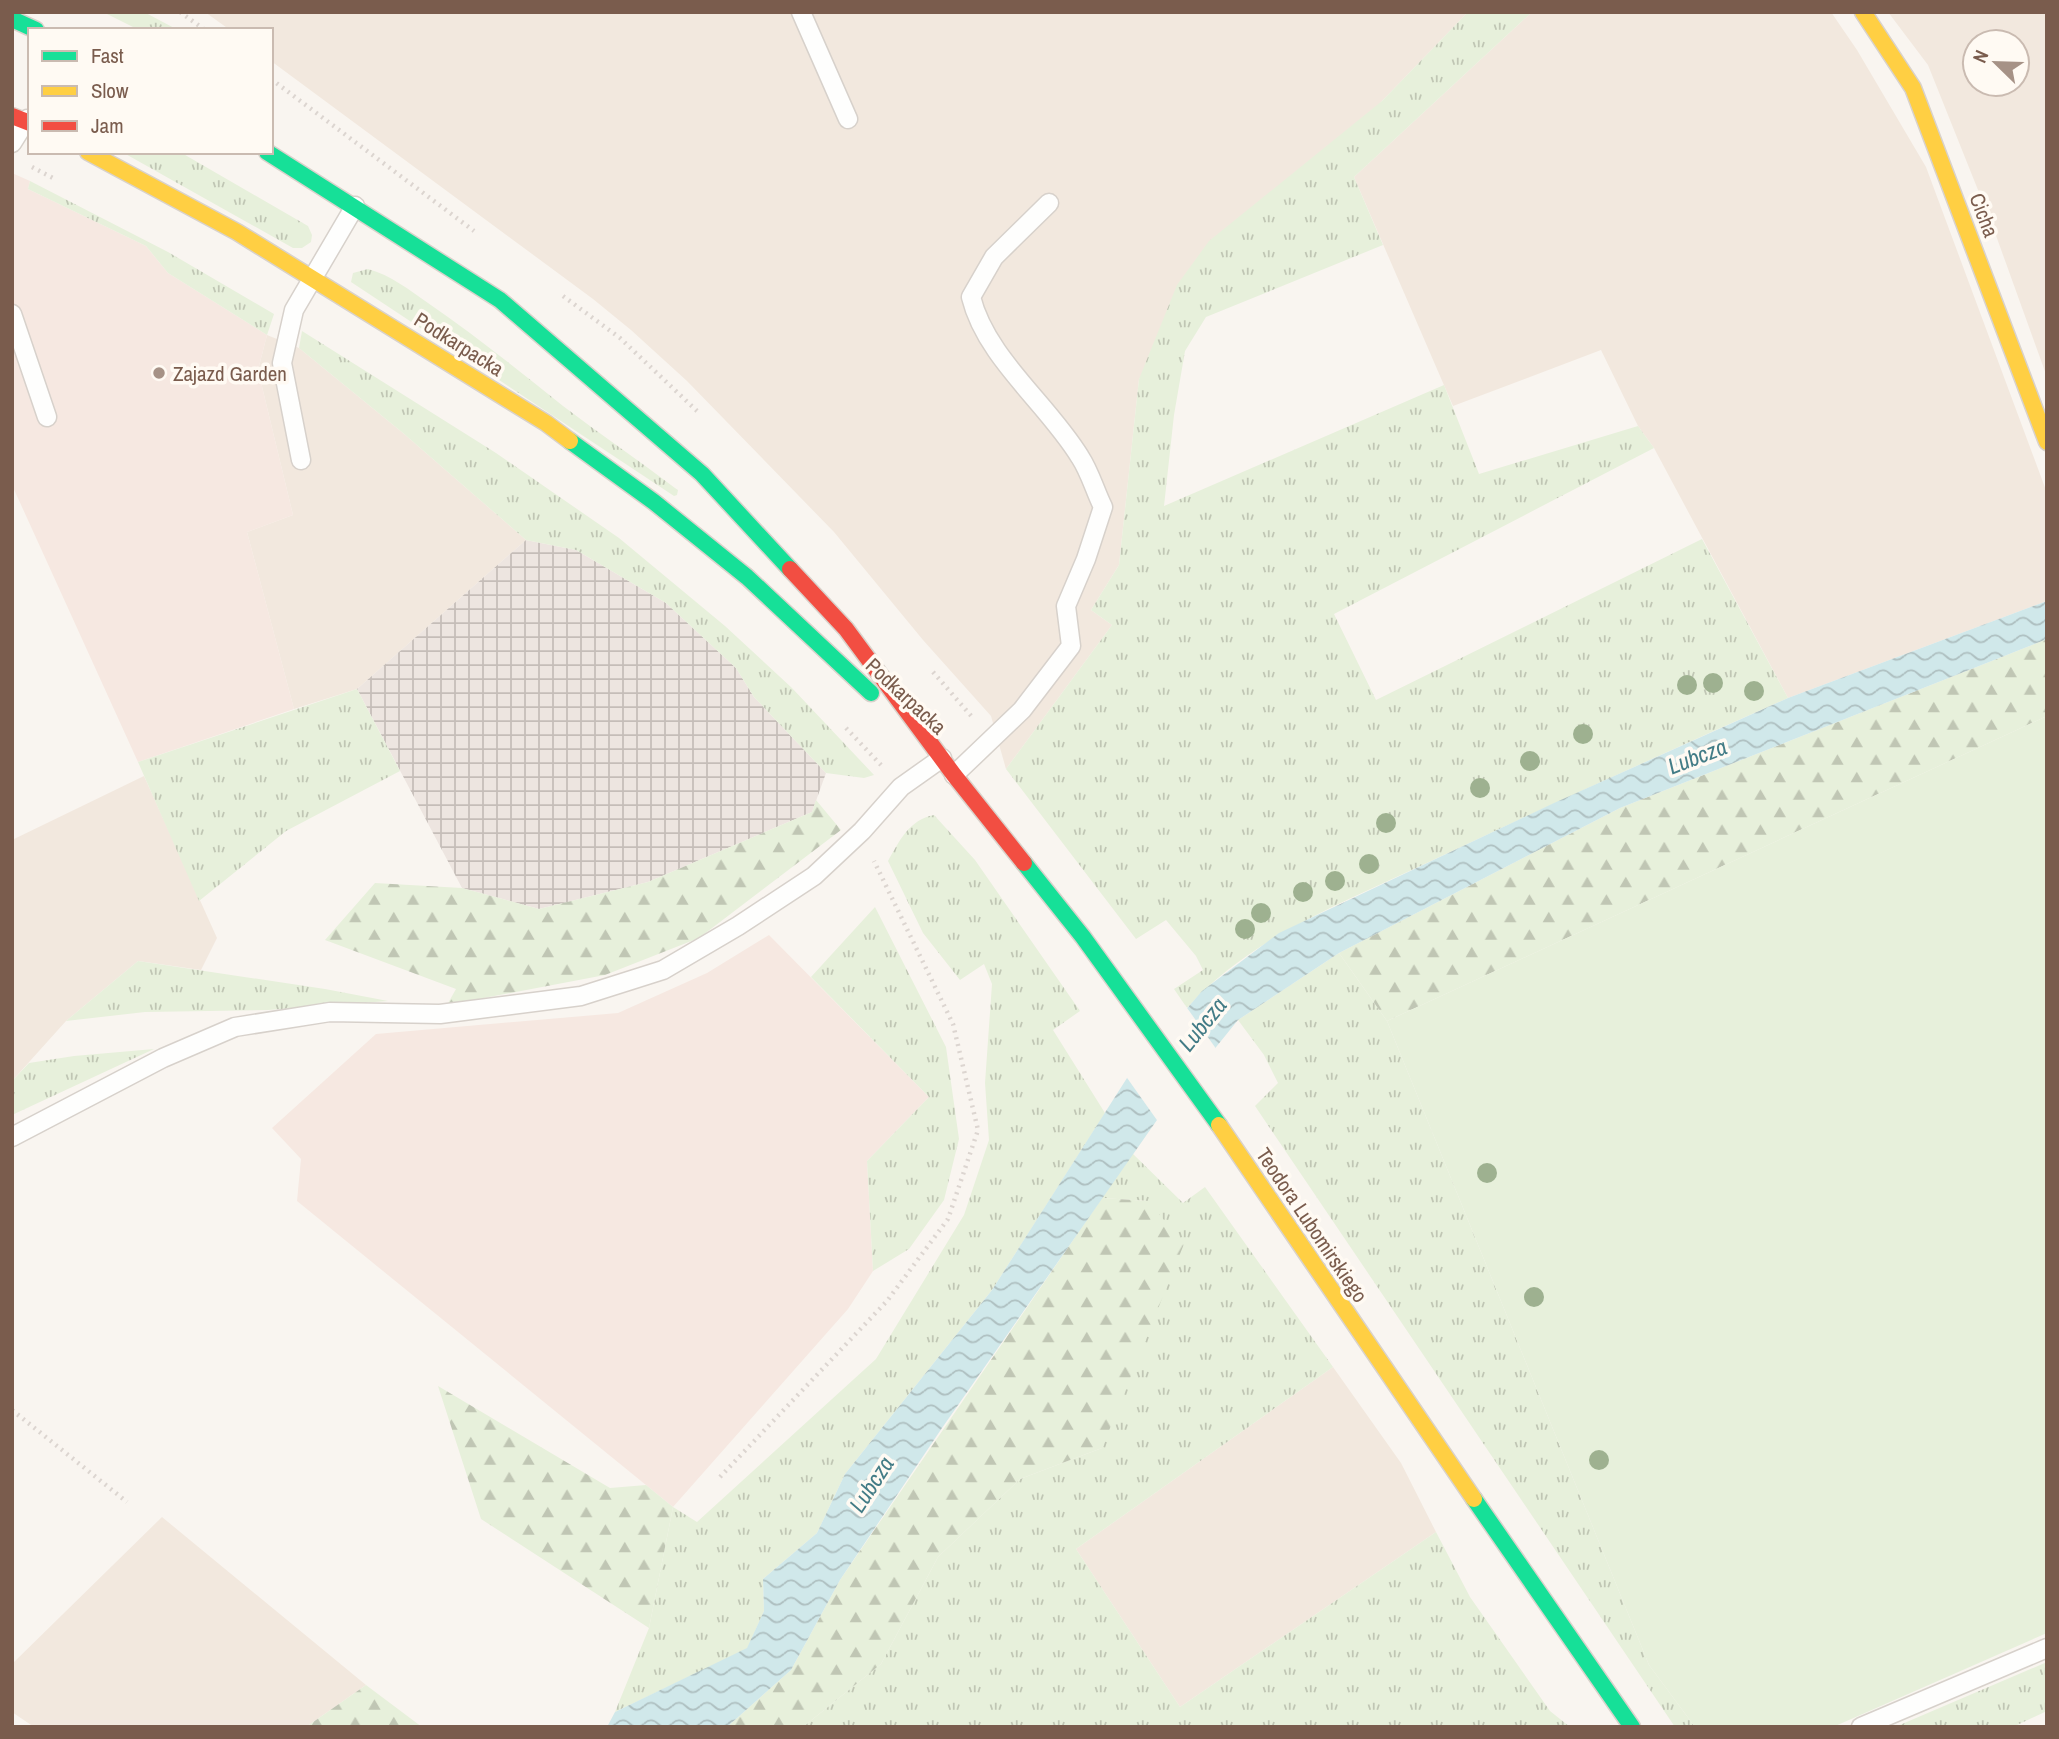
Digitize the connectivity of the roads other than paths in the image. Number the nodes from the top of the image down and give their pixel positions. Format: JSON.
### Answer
{"nodes":[{"id":1,"x":800,"y":12,"type":"edge"},
{"id":2,"x":1863,"y":12,"type":"edge"},
{"id":3,"x":12,"y":19,"type":"edge"},
{"id":4,"x":32,"y":28,"type":"edge"},
{"id":5,"x":24,"y":118,"type":"edge"},
{"id":6,"x":848,"y":119,"type":"dead end"},
{"id":7,"x":12,"y":143,"type":"edge"},
{"id":8,"x":92,"y":154,"type":"edge"},
{"id":9,"x":270,"y":154,"type":"edge"},
{"id":10,"x":1049,"y":203,"type":"dead end"},
{"id":11,"x":355,"y":206,"type":"junction"},
{"id":12,"x":312,"y":277,"type":"junction"},
{"id":13,"x":12,"y":314,"type":"edge"},
{"id":14,"x":47,"y":417,"type":"dead end"},
{"id":15,"x":2047,"y":442,"type":"edge"},
{"id":16,"x":301,"y":460,"type":"dead end"},
{"id":17,"x":942,"y":758,"type":"junction"},
{"id":18,"x":954,"y":775,"type":"junction"},
{"id":19,"x":12,"y":1137,"type":"edge"},
{"id":20,"x":2047,"y":1648,"type":"edge"},
{"id":21,"x":1632,"y":1727,"type":"edge"},
{"id":22,"x":1861,"y":1727,"type":"edge"}],
"edges":[{"from":1,"to":6,"type":"lane"},
{"from":2,"to":15,"type":"main road","name":"Cicha"},
{"from":3,"to":4,"type":"main road"},
{"from":5,"to":7,"type":"lane"},
{"from":8,"to":12,"type":"main road","name":"Podkarpacka"},
{"from":9,"to":11,"type":"main road","name":"Podkarpacka"},
{"from":10,"to":18,"type":"lane"},
{"from":11,"to":12,"type":"lane"},
{"from":11,"to":17,"type":"main road","name":"Podkarpacka"},
{"from":12,"to":16,"type":"lane"},
{"from":12,"to":17,"type":"main road","name":"Podkarpacka"},
{"from":13,"to":14,"type":"lane"},
{"from":17,"to":18,"type":"main road","name":"Teodora Lubomirskiego"},
{"from":17,"to":19,"type":"lane"},
{"from":18,"to":21,"type":"main road","name":"Teodora Lubomirskiego"},
{"from":20,"to":22,"type":"lane"}]}
